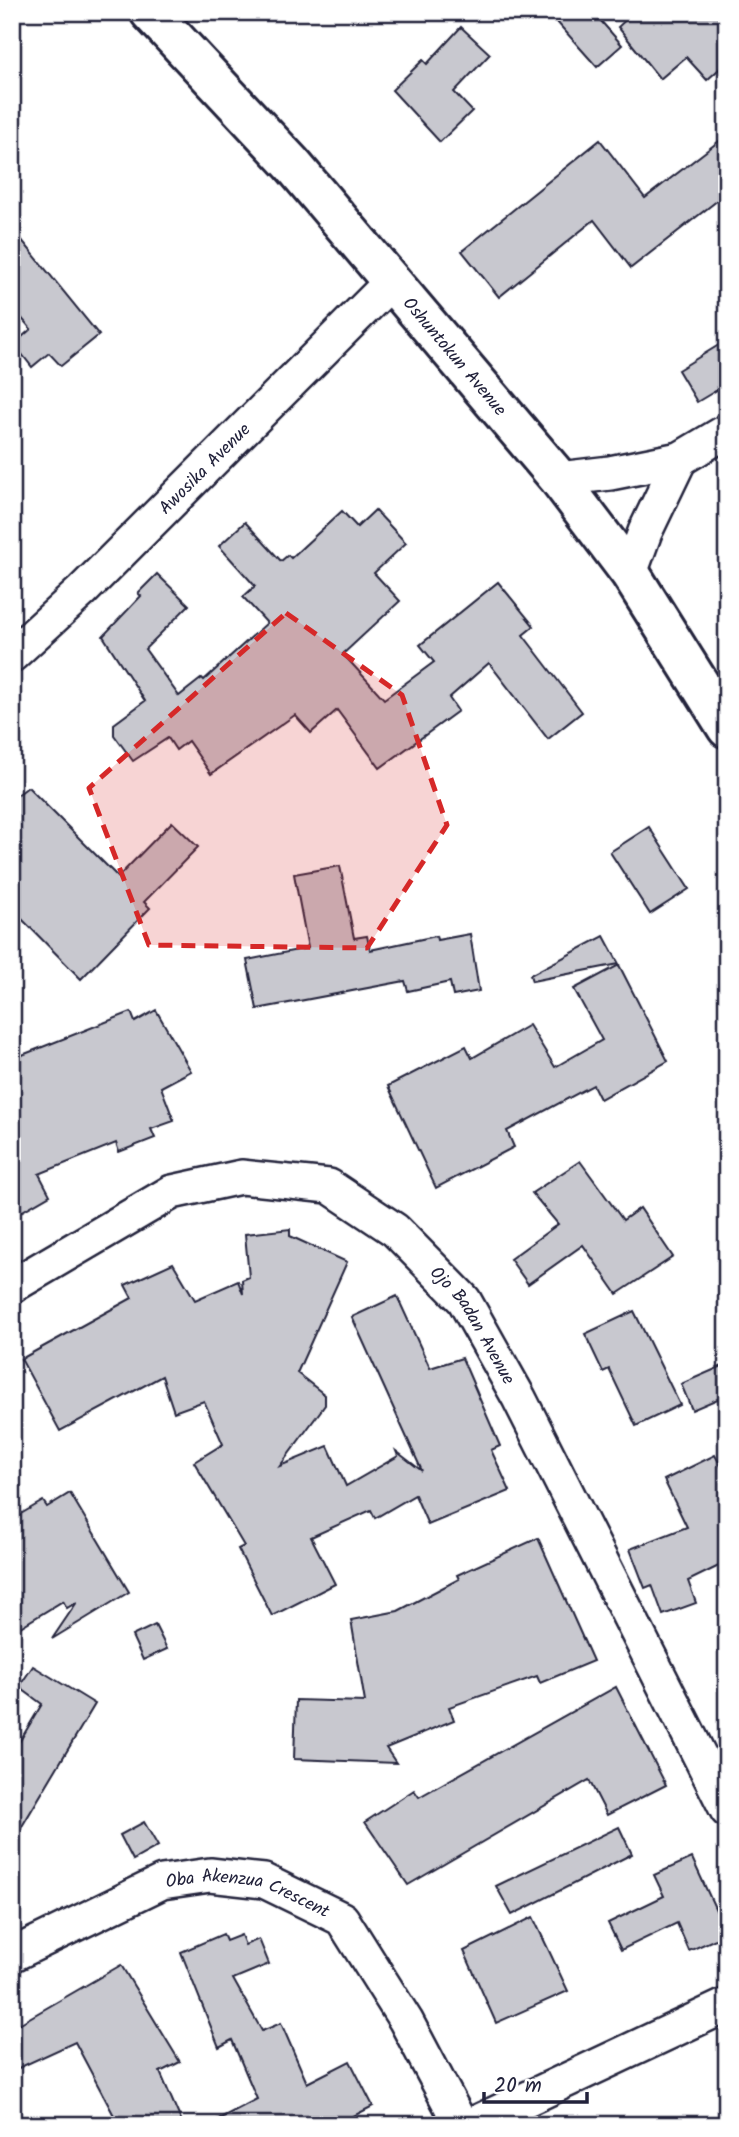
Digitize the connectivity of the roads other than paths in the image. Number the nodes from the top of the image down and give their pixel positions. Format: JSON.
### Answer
{"nodes":[{"id":1,"x":150,"y":12,"type":"edge"},
{"id":2,"x":393,"y":280,"type":"junction"},
{"id":3,"x":727,"y":431,"type":"edge"},
{"id":4,"x":680,"y":459,"type":"junction"},
{"id":5,"x":559,"y":479,"type":"junction"},
{"id":6,"x":630,"y":573,"type":"junction"},
{"id":7,"x":12,"y":655,"type":"edge"},
{"id":8,"x":727,"y":728,"type":"edge"},
{"id":9,"x":12,"y":1286,"type":"edge"},
{"id":10,"x":727,"y":1810,"type":"edge"},
{"id":11,"x":12,"y":1955,"type":"edge"},
{"id":12,"x":727,"y":2005,"type":"edge"},
{"id":13,"x":461,"y":2125,"type":"edge"},
{"id":14,"x":471,"y":2125,"type":"edge"}],
"edges":[{"from":1,"to":2,"type":"main road","name":"Oshuntokun Avenue"},
{"from":2,"to":5,"type":"main road","name":"Oshuntokun Avenue"},
{"from":2,"to":7,"type":"street","name":"Awosika Avenue"},
{"from":3,"to":4,"type":"street"},
{"from":4,"to":5,"type":"street"},
{"from":4,"to":6,"type":"street"},
{"from":5,"to":6,"type":"main road","name":"Oshuntokun Avenue"},
{"from":6,"to":8,"type":"main road","name":"Oshuntokun Avenue"},
{"from":9,"to":10,"type":"street","name":"Ojo Badan Avenue"},
{"from":11,"to":13,"type":"street","name":"Oba Akenzua Crescent"},
{"from":12,"to":14,"type":"street"}]}
